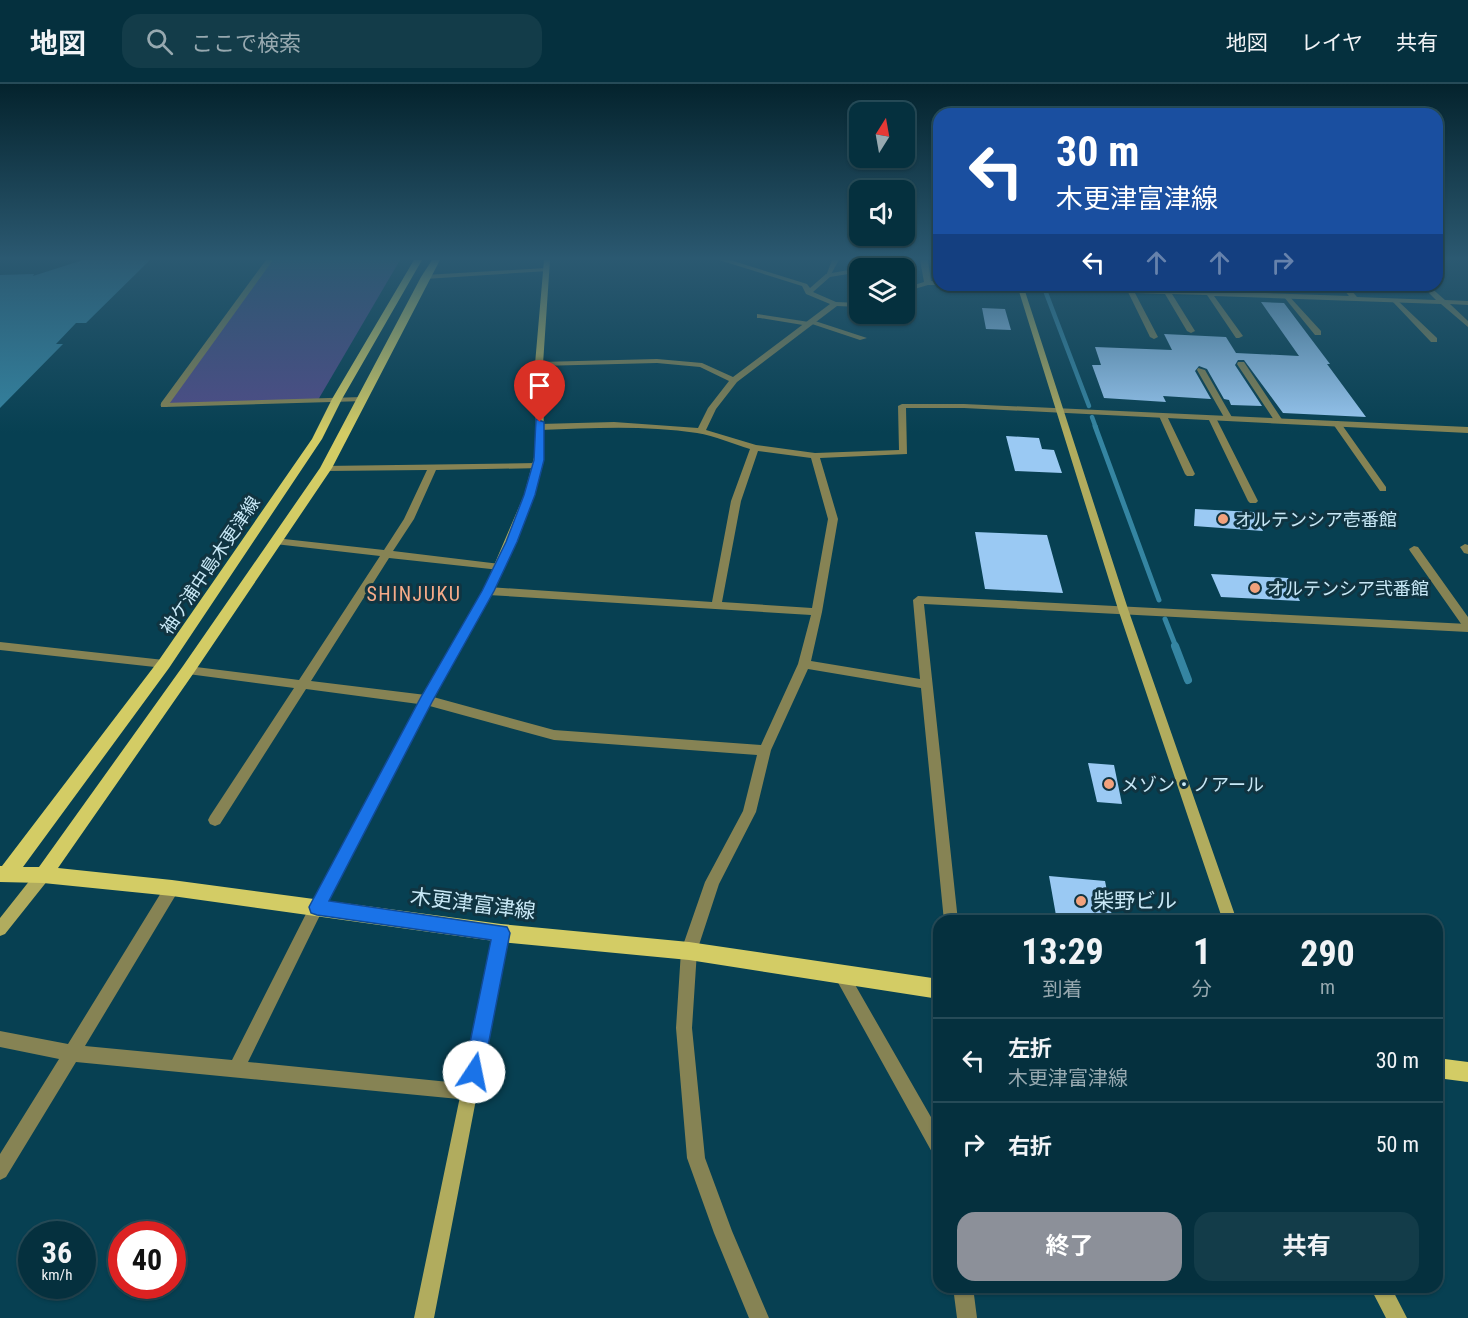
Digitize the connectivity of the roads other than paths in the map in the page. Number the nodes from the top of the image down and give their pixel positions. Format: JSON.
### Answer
{"nodes":[{"id":1,"x":228,"y":318,"type":"edge"},
{"id":2,"x":384,"y":318,"type":"edge"},
{"id":3,"x":404,"y":318,"type":"edge"},
{"id":4,"x":542,"y":318,"type":"edge"},
{"id":5,"x":776,"y":318,"type":"edge"},
{"id":6,"x":818,"y":318,"type":"edge"},
{"id":7,"x":1031,"y":318,"type":"edge"},
{"id":8,"x":1144,"y":318,"type":"edge"},
{"id":9,"x":1183,"y":318,"type":"edge"},
{"id":10,"x":1226,"y":318,"type":"edge"},
{"id":11,"x":1305,"y":318,"type":"edge"},
{"id":12,"x":1412,"y":318,"type":"edge"},
{"id":13,"x":811,"y":323,"type":"junction"},
{"id":14,"x":1191,"y":331,"type":"dead end"},
{"id":15,"x":1318,"y":333,"type":"dead end"},
{"id":16,"x":1239,"y":336,"type":"dead end"},
{"id":17,"x":1154,"y":337,"type":"dead end"},
{"id":18,"x":863,"y":338,"type":"dead end"},
{"id":19,"x":1434,"y":340,"type":"dead end"},
{"id":20,"x":539,"y":364,"type":"junction"},
{"id":21,"x":1241,"y":364,"type":"dead end"},
{"id":22,"x":1201,"y":370,"type":"dead end"},
{"id":23,"x":734,"y":380,"type":"junction"},
{"id":24,"x":337,"y":399,"type":"junction"},
{"id":25,"x":362,"y":399,"type":"junction"},
{"id":26,"x":1061,"y":411,"type":"junction"},
{"id":27,"x":1163,"y":416,"type":"junction"},
{"id":28,"x":1212,"y":418,"type":"junction"},
{"id":29,"x":1229,"y":419,"type":"junction"},
{"id":30,"x":1279,"y":421,"type":"junction"},
{"id":31,"x":1337,"y":424,"type":"junction"},
{"id":32,"x":540,"y":427,"type":"junction"},
{"id":33,"x":1468,"y":430,"type":"edge"},
{"id":34,"x":701,"y":431,"type":"junction"},
{"id":35,"x":755,"y":448,"type":"junction"},
{"id":36,"x":815,"y":456,"type":"junction"},
{"id":37,"x":537,"y":466,"type":"junction"},
{"id":38,"x":326,"y":468,"type":"junction"},
{"id":39,"x":432,"y":468,"type":"junction"},
{"id":40,"x":1190,"y":474,"type":"dead end"},
{"id":41,"x":1383,"y":489,"type":"dead end"},
{"id":42,"x":1253,"y":501,"type":"dead end"},
{"id":43,"x":275,"y":541,"type":"junction"},
{"id":44,"x":1414,"y":549,"type":"dead end"},
{"id":45,"x":386,"y":555,"type":"junction"},
{"id":46,"x":500,"y":567,"type":"junction"},
{"id":47,"x":488,"y":591,"type":"junction"},
{"id":48,"x":716,"y":607,"type":"junction"},
{"id":49,"x":1123,"y":609,"type":"junction"},
{"id":50,"x":817,"y":612,"type":"junction"},
{"id":51,"x":1468,"y":627,"type":"edge"},
{"id":52,"x":0,"y":646,"type":"edge"},
{"id":53,"x":164,"y":664,"type":"junction"},
{"id":54,"x":804,"y":664,"type":"junction"},
{"id":55,"x":188,"y":670,"type":"junction"},
{"id":56,"x":303,"y":684,"type":"junction"},
{"id":57,"x":927,"y":685,"type":"junction"},
{"id":58,"x":426,"y":700,"type":"junction"},
{"id":59,"x":765,"y":750,"type":"junction"},
{"id":60,"x":215,"y":820,"type":"dead end"},
{"id":61,"x":43,"y":875,"type":"junction"},
{"id":62,"x":2,"y":877,"type":"edge"},
{"id":63,"x":172,"y":888,"type":"junction"},
{"id":64,"x":317,"y":907,"type":"junction"},
{"id":65,"x":950,"y":915,"type":"edge"},
{"id":66,"x":1228,"y":915,"type":"edge"},
{"id":67,"x":0,"y":929,"type":"edge"},
{"id":68,"x":501,"y":933,"type":"junction"},
{"id":69,"x":689,"y":951,"type":"junction"},
{"id":70,"x":841,"y":974,"type":"junction"},
{"id":71,"x":933,"y":988,"type":"edge"},
{"id":72,"x":0,"y":1039,"type":"edge"},
{"id":73,"x":70,"y":1053,"type":"junction"},
{"id":74,"x":236,"y":1069,"type":"junction"},
{"id":75,"x":1443,"y":1069,"type":"edge"},
{"id":76,"x":1468,"y":1072,"type":"edge"},
{"id":77,"x":470,"y":1092,"type":"junction"},
{"id":78,"x":933,"y":1137,"type":"edge"},
{"id":79,"x":0,"y":1171,"type":"edge"},
{"id":80,"x":964,"y":1293,"type":"edge"},
{"id":81,"x":1383,"y":1293,"type":"edge"},
{"id":82,"x":424,"y":1318,"type":"edge"},
{"id":83,"x":759,"y":1318,"type":"edge"},
{"id":84,"x":967,"y":1318,"type":"edge"},
{"id":85,"x":1397,"y":1318,"type":"edge"}],
"edges":[{"from":1,"to":24,"type":"street"},
{"from":2,"to":24,"type":"main road","name":"袖ケ浦中島木更津線"},
{"from":3,"to":25,"type":"main road"},
{"from":4,"to":20,"type":"street"},
{"from":5,"to":13,"type":"street"},
{"from":6,"to":13,"type":"street"},
{"from":7,"to":26,"type":"street"},
{"from":8,"to":17,"type":"street"},
{"from":9,"to":14,"type":"street"},
{"from":10,"to":16,"type":"street"},
{"from":11,"to":15,"type":"street"},
{"from":12,"to":19,"type":"street"},
{"from":13,"to":18,"type":"street"},
{"from":13,"to":23,"type":"street"},
{"from":20,"to":23,"type":"street"},
{"from":20,"to":32,"type":"street"},
{"from":21,"to":30,"type":"street"},
{"from":22,"to":29,"type":"street"},
{"from":23,"to":34,"type":"street"},
{"from":24,"to":25,"type":"street"},
{"from":24,"to":53,"type":"main road","name":"袖ケ浦中島木更津線"},
{"from":25,"to":38,"type":"main road"},
{"from":26,"to":27,"type":"street"},
{"from":26,"to":36,"type":"street"},
{"from":26,"to":49,"type":"street"},
{"from":27,"to":28,"type":"street"},
{"from":27,"to":40,"type":"street"},
{"from":28,"to":29,"type":"street"},
{"from":28,"to":42,"type":"street"},
{"from":29,"to":30,"type":"street"},
{"from":30,"to":31,"type":"street"},
{"from":31,"to":33,"type":"street"},
{"from":31,"to":41,"type":"street"},
{"from":32,"to":34,"type":"street"},
{"from":32,"to":37,"type":"street"},
{"from":34,"to":35,"type":"street"},
{"from":35,"to":36,"type":"street"},
{"from":35,"to":48,"type":"street"},
{"from":36,"to":50,"type":"street"},
{"from":37,"to":39,"type":"street"},
{"from":37,"to":46,"type":"street"},
{"from":38,"to":39,"type":"street"},
{"from":38,"to":43,"type":"main road"},
{"from":39,"to":45,"type":"street"},
{"from":43,"to":45,"type":"street"},
{"from":43,"to":55,"type":"main road"},
{"from":44,"to":51,"type":"street"},
{"from":45,"to":46,"type":"street"},
{"from":45,"to":56,"type":"street"},
{"from":46,"to":47,"type":"street"},
{"from":47,"to":48,"type":"street"},
{"from":47,"to":58,"type":"street"},
{"from":48,"to":50,"type":"street"},
{"from":49,"to":51,"type":"street"},
{"from":49,"to":57,"type":"street"},
{"from":49,"to":66,"type":"street"},
{"from":50,"to":54,"type":"street"},
{"from":52,"to":53,"type":"street"},
{"from":53,"to":62,"type":"main road","name":"袖ケ浦中島木更津線"},
{"from":54,"to":57,"type":"street"},
{"from":54,"to":59,"type":"street"},
{"from":55,"to":56,"type":"street"},
{"from":55,"to":61,"type":"main road"},
{"from":56,"to":58,"type":"street"},
{"from":56,"to":60,"type":"street"},
{"from":57,"to":65,"type":"street"},
{"from":58,"to":59,"type":"street"},
{"from":58,"to":64,"type":"street"},
{"from":59,"to":69,"type":"street"},
{"from":61,"to":62,"type":"main road","name":"木更津富津線"},
{"from":61,"to":63,"type":"main road","name":"木更津富津線"},
{"from":61,"to":67,"type":"street"},
{"from":63,"to":64,"type":"main road","name":"木更津富津線"},
{"from":63,"to":73,"type":"street"},
{"from":64,"to":68,"type":"main road","name":"木更津富津線"},
{"from":64,"to":74,"type":"street"},
{"from":68,"to":69,"type":"main road","name":"木更津富津線"},
{"from":68,"to":77,"type":"street"},
{"from":69,"to":70,"type":"main road","name":"木更津富津線"},
{"from":69,"to":83,"type":"street"},
{"from":70,"to":71,"type":"main road","name":"木更津富津線"},
{"from":70,"to":78,"type":"street"},
{"from":72,"to":73,"type":"street"},
{"from":73,"to":74,"type":"street"},
{"from":73,"to":79,"type":"street"},
{"from":74,"to":77,"type":"street"},
{"from":75,"to":76,"type":"main road"},
{"from":77,"to":82,"type":"street"},
{"from":80,"to":84,"type":"street"},
{"from":81,"to":85,"type":"street"}]}
